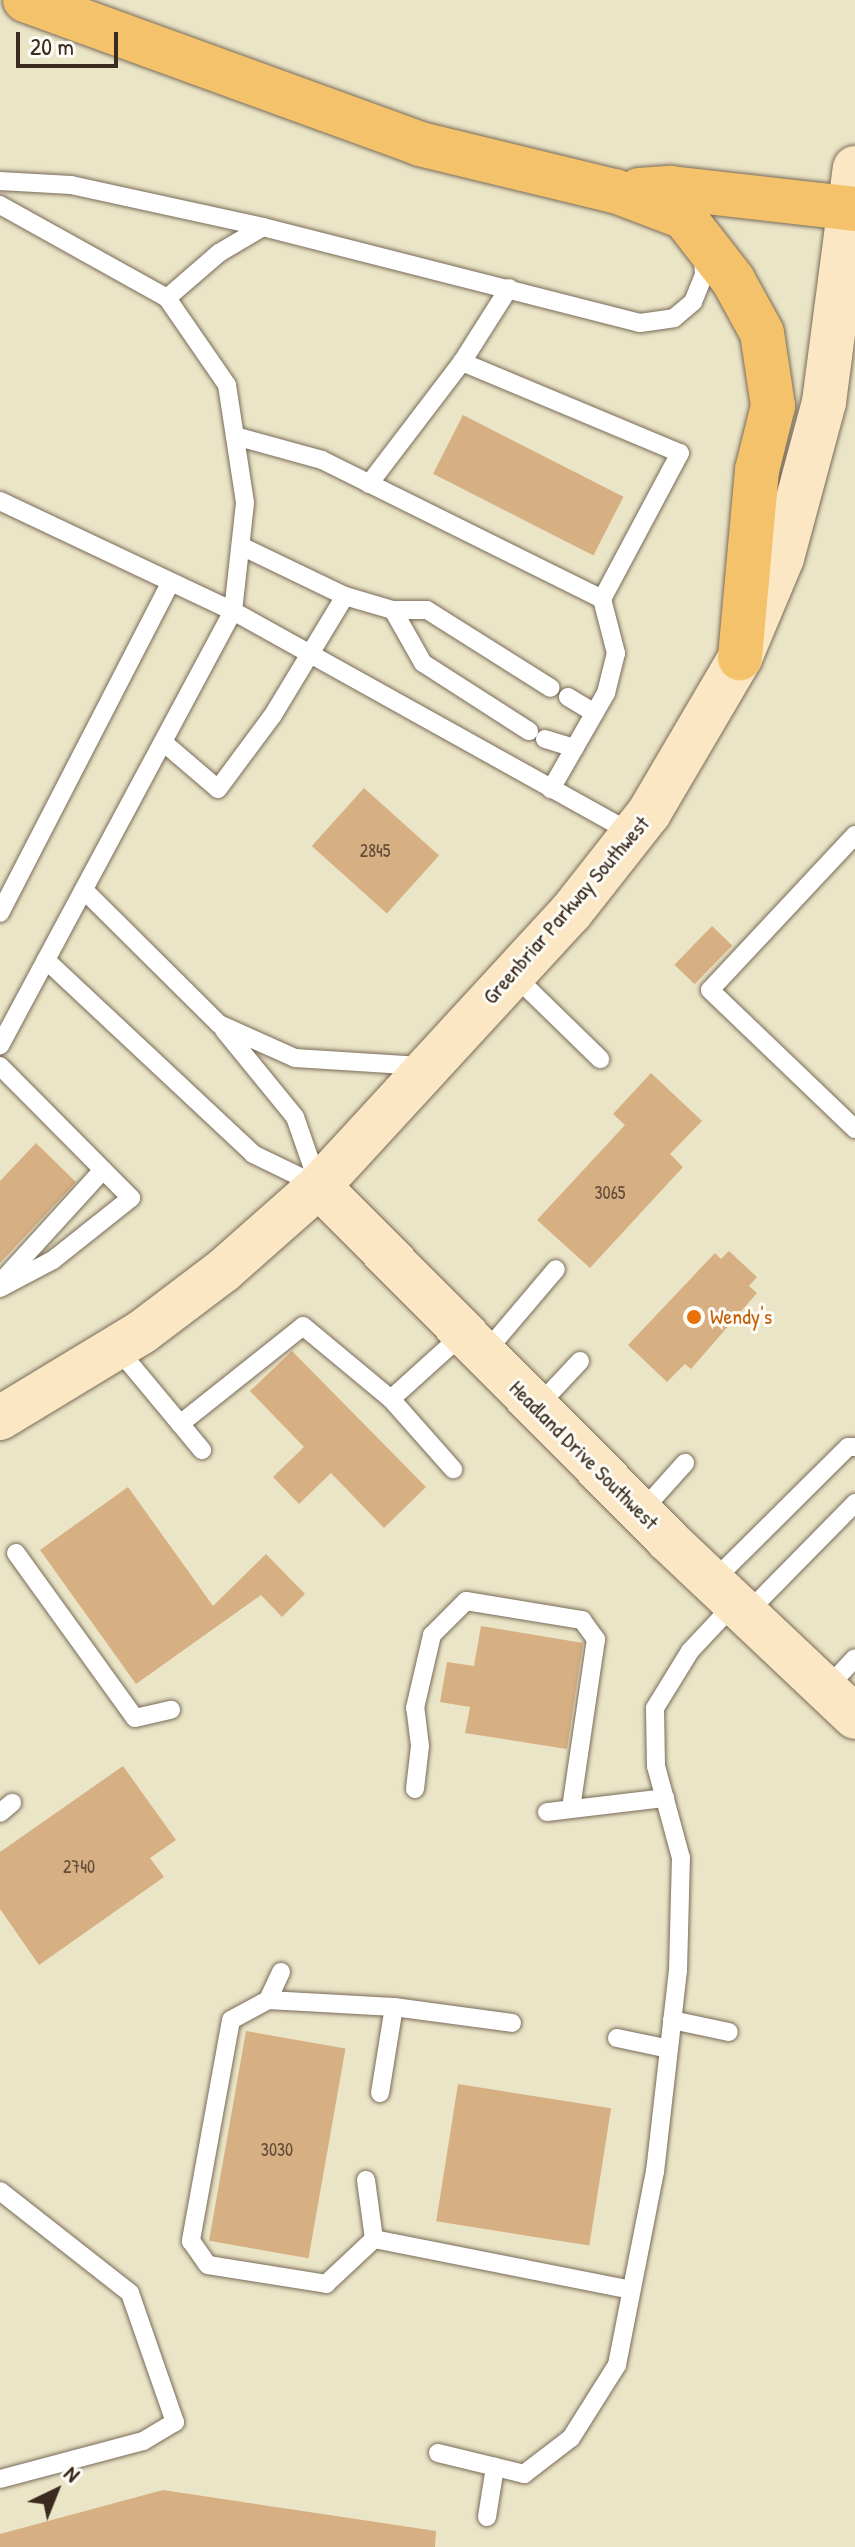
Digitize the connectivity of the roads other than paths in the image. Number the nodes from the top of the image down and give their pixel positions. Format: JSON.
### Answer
{"nodes":[{"id":1,"x":25,"y":0,"type":"edge"},
{"id":2,"x":0,"y":181,"type":"edge"},
{"id":3,"x":615,"y":191,"type":"junction"},
{"id":4,"x":854,"y":195,"type":"edge"},
{"id":5,"x":0,"y":205,"type":"edge"},
{"id":6,"x":263,"y":227,"type":"junction"},
{"id":7,"x":702,"y":237,"type":"junction"},
{"id":8,"x":509,"y":288,"type":"junction"},
{"id":9,"x":167,"y":298,"type":"junction"},
{"id":10,"x":462,"y":362,"type":"junction"},
{"id":11,"x":235,"y":436,"type":"junction"},
{"id":12,"x":369,"y":484,"type":"junction"},
{"id":13,"x":0,"y":501,"type":"edge"},
{"id":14,"x":241,"y":546,"type":"junction"},
{"id":15,"x":170,"y":584,"type":"junction"},
{"id":16,"x":345,"y":596,"type":"junction"},
{"id":17,"x":602,"y":599,"type":"junction"},
{"id":18,"x":393,"y":610,"type":"junction"},
{"id":19,"x":233,"y":611,"type":"junction"},
{"id":20,"x":312,"y":655,"type":"junction"},
{"id":21,"x":740,"y":658,"type":"junction"},
{"id":22,"x":551,"y":688,"type":"dead end"},
{"id":23,"x":568,"y":697,"type":"dead end"},
{"id":24,"x":595,"y":713,"type":"junction"},
{"id":25,"x":163,"y":742,"type":"junction"},
{"id":26,"x":575,"y":748,"type":"junction"},
{"id":27,"x":551,"y":789,"type":"junction"},
{"id":28,"x":633,"y":834,"type":"junction"},
{"id":29,"x":855,"y":835,"type":"edge"},
{"id":30,"x":84,"y":890,"type":"junction"},
{"id":31,"x":0,"y":913,"type":"edge"},
{"id":32,"x":46,"y":960,"type":"junction"},
{"id":33,"x":513,"y":974,"type":"junction"},
{"id":34,"x":219,"y":1024,"type":"junction"},
{"id":35,"x":0,"y":1045,"type":"edge"},
{"id":36,"x":600,"y":1059,"type":"dead end"},
{"id":37,"x":0,"y":1066,"type":"edge"},
{"id":38,"x":428,"y":1066,"type":"junction"},
{"id":39,"x":855,"y":1129,"type":"edge"},
{"id":40,"x":103,"y":1170,"type":"junction"},
{"id":41,"x":319,"y":1186,"type":"junction"},
{"id":42,"x":556,"y":1269,"type":"dead end"},
{"id":43,"x":0,"y":1285,"type":"edge"},
{"id":44,"x":474,"y":1344,"type":"junction"},
{"id":45,"x":117,"y":1348,"type":"junction"},
{"id":46,"x":580,"y":1361,"type":"dead end"},
{"id":47,"x":391,"y":1399,"type":"junction"},
{"id":48,"x":537,"y":1407,"type":"junction"},
{"id":49,"x":0,"y":1418,"type":"edge"},
{"id":50,"x":180,"y":1424,"type":"junction"},
{"id":51,"x":855,"y":1447,"type":"edge"},
{"id":52,"x":202,"y":1450,"type":"dead end"},
{"id":53,"x":685,"y":1463,"type":"dead end"},
{"id":54,"x":453,"y":1469,"type":"dead end"},
{"id":55,"x":855,"y":1503,"type":"edge"},
{"id":56,"x":641,"y":1512,"type":"junction"},
{"id":57,"x":16,"y":1553,"type":"dead end"},
{"id":58,"x":731,"y":1600,"type":"junction"},
{"id":59,"x":855,"y":1658,"type":"edge"},
{"id":60,"x":840,"y":1703,"type":"edge"},
{"id":61,"x":171,"y":1710,"type":"dead end"},
{"id":62,"x":415,"y":1789,"type":"dead end"},
{"id":63,"x":665,"y":1798,"type":"junction"},
{"id":64,"x":571,"y":1808,"type":"junction"},
{"id":65,"x":547,"y":1812,"type":"dead end"},
{"id":66,"x":281,"y":1972,"type":"dead end"},
{"id":67,"x":268,"y":2000,"type":"junction"},
{"id":68,"x":394,"y":2007,"type":"junction"},
{"id":69,"x":672,"y":2020,"type":"junction"},
{"id":70,"x":512,"y":2023,"type":"dead end"},
{"id":71,"x":729,"y":2032,"type":"dead end"},
{"id":72,"x":617,"y":2038,"type":"dead end"},
{"id":73,"x":669,"y":2049,"type":"junction"},
{"id":74,"x":380,"y":2093,"type":"dead end"},
{"id":75,"x":366,"y":2180,"type":"dead end"},
{"id":76,"x":0,"y":2191,"type":"edge"},
{"id":77,"x":374,"y":2239,"type":"junction"},
{"id":78,"x":631,"y":2290,"type":"junction"},
{"id":79,"x":438,"y":2453,"type":"dead end"},
{"id":80,"x":495,"y":2467,"type":"junction"},
{"id":81,"x":0,"y":2479,"type":"edge"},
{"id":82,"x":487,"y":2517,"type":"dead end"}],
"edges":[{"from":1,"to":3,"type":"highway"},
{"from":2,"to":6,"type":"lane"},
{"from":3,"to":4,"type":"highway"},
{"from":3,"to":7,"type":"highway"},
{"from":4,"to":21,"type":"main road","name":"Greenbriar Parkway Southwest"},
{"from":5,"to":9,"type":"lane"},
{"from":6,"to":8,"type":"lane"},
{"from":6,"to":9,"type":"lane"},
{"from":7,"to":8,"type":"lane"},
{"from":7,"to":21,"type":"highway"},
{"from":8,"to":10,"type":"lane"},
{"from":9,"to":11,"type":"lane"},
{"from":10,"to":12,"type":"lane"},
{"from":10,"to":17,"type":"lane"},
{"from":11,"to":12,"type":"lane"},
{"from":11,"to":14,"type":"lane"},
{"from":12,"to":17,"type":"lane"},
{"from":13,"to":15,"type":"lane"},
{"from":14,"to":16,"type":"lane"},
{"from":14,"to":19,"type":"lane"},
{"from":15,"to":19,"type":"lane"},
{"from":15,"to":31,"type":"lane"},
{"from":16,"to":18,"type":"lane"},
{"from":16,"to":20,"type":"lane"},
{"from":17,"to":24,"type":"lane"},
{"from":18,"to":22,"type":"lane"},
{"from":18,"to":26,"type":"lane"},
{"from":19,"to":20,"type":"lane"},
{"from":19,"to":25,"type":"lane"},
{"from":20,"to":25,"type":"lane"},
{"from":20,"to":27,"type":"lane"},
{"from":21,"to":28,"type":"main road","name":"Greenbriar Parkway Southwest"},
{"from":23,"to":24,"type":"lane"},
{"from":24,"to":26,"type":"lane"},
{"from":25,"to":30,"type":"lane"},
{"from":26,"to":27,"type":"lane"},
{"from":27,"to":28,"type":"lane"},
{"from":28,"to":33,"type":"main road","name":"Greenbriar Parkway Southwest"},
{"from":29,"to":39,"type":"lane"},
{"from":30,"to":32,"type":"lane"},
{"from":30,"to":34,"type":"lane"},
{"from":32,"to":35,"type":"lane"},
{"from":32,"to":41,"type":"lane"},
{"from":33,"to":36,"type":"lane"},
{"from":33,"to":38,"type":"main road","name":"Greenbriar Parkway Southwest"},
{"from":34,"to":38,"type":"lane"},
{"from":34,"to":41,"type":"lane"},
{"from":37,"to":40,"type":"lane"},
{"from":38,"to":41,"type":"main road","name":"Greenbriar Parkway Southwest"},
{"from":40,"to":43,"type":"lane"},
{"from":40,"to":43,"type":"lane"},
{"from":41,"to":44,"type":"main road","name":"Headland Drive Southwest"},
{"from":41,"to":45,"type":"main road","name":"Greenbriar Parkway Southwest"},
{"from":42,"to":44,"type":"lane"},
{"from":44,"to":47,"type":"lane"},
{"from":44,"to":48,"type":"main road","name":"Headland Drive Southwest"},
{"from":45,"to":49,"type":"main road","name":"Greenbriar Parkway Southwest"},
{"from":45,"to":50,"type":"lane"},
{"from":46,"to":48,"type":"lane"},
{"from":47,"to":50,"type":"lane"},
{"from":47,"to":54,"type":"lane"},
{"from":48,"to":56,"type":"main road","name":"Headland Drive Southwest"},
{"from":50,"to":52,"type":"lane"},
{"from":51,"to":58,"type":"lane"},
{"from":53,"to":56,"type":"lane"},
{"from":55,"to":58,"type":"lane"},
{"from":56,"to":58,"type":"main road","name":"Headland Drive Southwest"},
{"from":57,"to":61,"type":"lane"},
{"from":58,"to":60,"type":"main road","name":"Headland Drive Southwest"},
{"from":58,"to":63,"type":"lane"},
{"from":59,"to":60,"type":"lane"},
{"from":62,"to":64,"type":"lane"},
{"from":63,"to":64,"type":"lane"},
{"from":63,"to":69,"type":"lane"},
{"from":64,"to":65,"type":"lane"},
{"from":66,"to":67,"type":"lane"},
{"from":67,"to":68,"type":"lane"},
{"from":67,"to":77,"type":"lane"},
{"from":68,"to":70,"type":"lane"},
{"from":68,"to":74,"type":"lane"},
{"from":69,"to":71,"type":"lane"},
{"from":69,"to":73,"type":"lane"},
{"from":72,"to":73,"type":"lane"},
{"from":73,"to":78,"type":"lane"},
{"from":75,"to":77,"type":"lane"},
{"from":76,"to":81,"type":"lane"},
{"from":77,"to":78,"type":"lane"},
{"from":78,"to":80,"type":"lane"},
{"from":79,"to":80,"type":"lane"},
{"from":80,"to":82,"type":"lane"}]}
